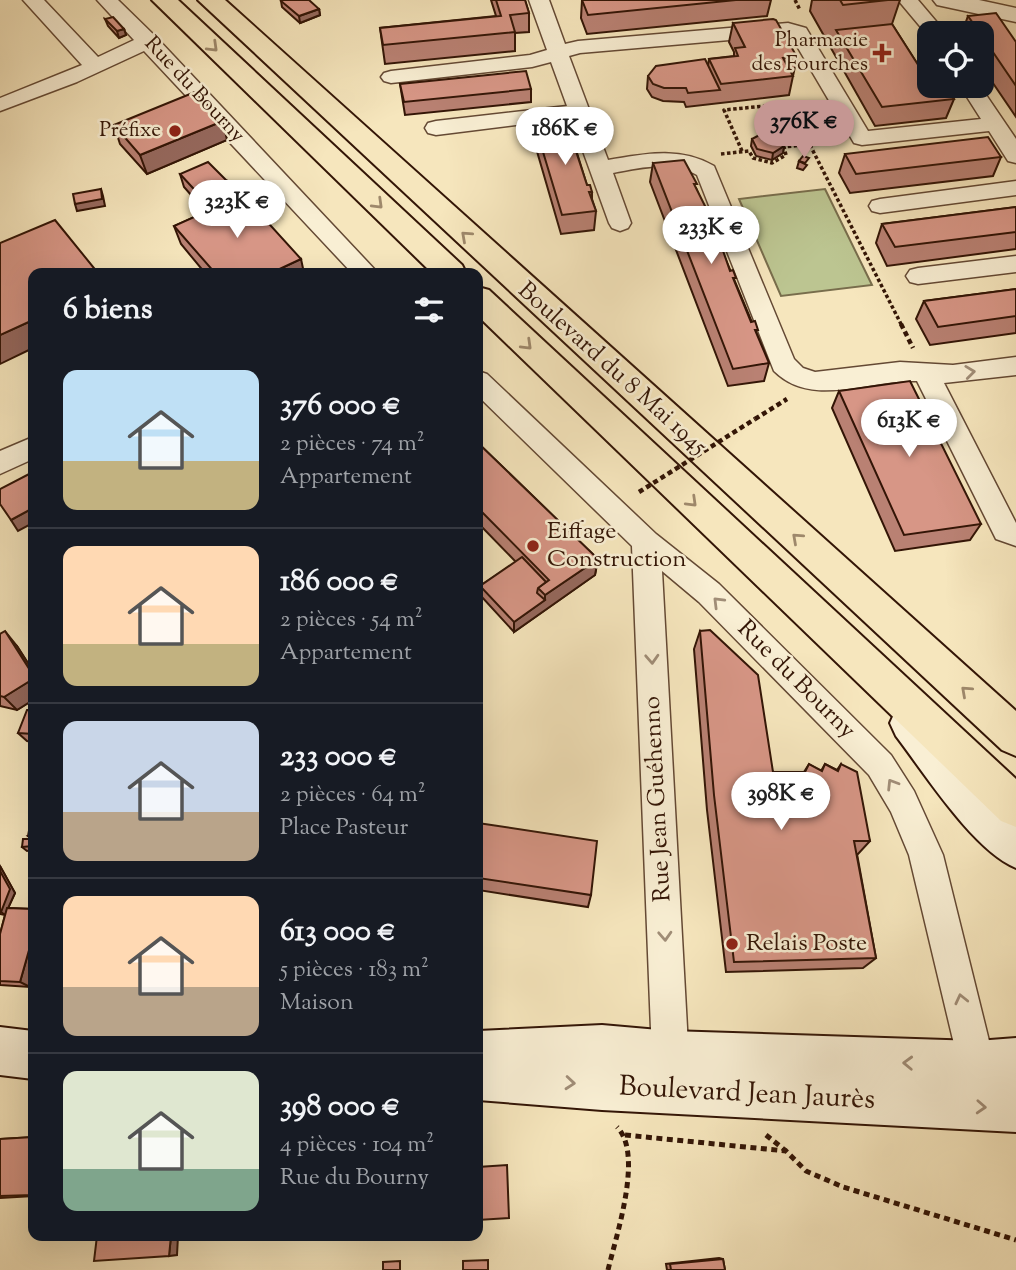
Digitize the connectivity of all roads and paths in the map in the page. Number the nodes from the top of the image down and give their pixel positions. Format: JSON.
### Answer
{"nodes":[{"id":1,"x":33,"y":0,"type":"edge"},
{"id":2,"x":107,"y":0,"type":"edge"},
{"id":3,"x":164,"y":0,"type":"edge"},
{"id":4,"x":210,"y":0,"type":"edge"},
{"id":5,"x":538,"y":0,"type":"edge"},
{"id":6,"x":908,"y":0,"type":"edge"},
{"id":7,"x":945,"y":0,"type":"edge"},
{"id":8,"x":1016,"y":15,"type":"edge"},
{"id":9,"x":927,"y":21,"type":"edge"},
{"id":10,"x":935,"y":21,"type":"edge"},
{"id":11,"x":149,"y":41,"type":"junction"},
{"id":12,"x":556,"y":55,"type":"junction"},
{"id":13,"x":94,"y":65,"type":"junction"},
{"id":14,"x":391,"y":77,"type":"dead end"},
{"id":15,"x":978,"y":98,"type":"edge"},
{"id":16,"x":0,"y":105,"type":"edge"},
{"id":17,"x":578,"y":111,"type":"junction"},
{"id":18,"x":996,"y":124,"type":"junction"},
{"id":19,"x":436,"y":128,"type":"dead end"},
{"id":20,"x":862,"y":138,"type":"junction"},
{"id":21,"x":810,"y":145,"type":"junction"},
{"id":22,"x":784,"y":148,"type":"junction"},
{"id":23,"x":742,"y":152,"type":"junction"},
{"id":24,"x":1016,"y":156,"type":"edge"},
{"id":25,"x":696,"y":163,"type":"junction"},
{"id":26,"x":599,"y":168,"type":"junction"},
{"id":27,"x":1016,"y":188,"type":"edge"},
{"id":28,"x":880,"y":206,"type":"dead end"},
{"id":29,"x":620,"y":223,"type":"dead end"},
{"id":30,"x":1016,"y":264,"type":"edge"},
{"id":31,"x":361,"y":268,"type":"edge"},
{"id":32,"x":446,"y":268,"type":"edge"},
{"id":33,"x":918,"y":276,"type":"dead end"},
{"id":34,"x":483,"y":303,"type":"edge"},
{"id":35,"x":1015,"y":363,"type":"edge"},
{"id":36,"x":925,"y":371,"type":"junction"},
{"id":37,"x":483,"y":386,"type":"edge"},
{"id":38,"x":755,"y":419,"type":"dead end"},
{"id":39,"x":28,"y":449,"type":"edge"},
{"id":40,"x":0,"y":463,"type":"edge"},
{"id":41,"x":639,"y":492,"type":"dead end"},
{"id":42,"x":1016,"y":535,"type":"edge"},
{"id":43,"x":646,"y":542,"type":"junction"},
{"id":44,"x":873,"y":674,"type":"junction"},
{"id":45,"x":1016,"y":737,"type":"edge"},
{"id":46,"x":1016,"y":777,"type":"edge"},
{"id":47,"x":1016,"y":807,"type":"edge"},
{"id":48,"x":1016,"y":847,"type":"edge"},
{"id":49,"x":0,"y":1052,"type":"edge"},
{"id":50,"x":28,"y":1055,"type":"edge"},
{"id":51,"x":483,"y":1055,"type":"edge"},
{"id":52,"x":670,"y":1055,"type":"junction"},
{"id":53,"x":996,"y":1064,"type":"edge"},
{"id":54,"x":483,"y":1076,"type":"edge"},
{"id":55,"x":713,"y":1092,"type":"junction"},
{"id":56,"x":1016,"y":1108,"type":"edge"},
{"id":57,"x":611,"y":1121,"type":"dead end"},
{"id":58,"x":625,"y":1135,"type":"junction"},
{"id":59,"x":1016,"y":1240,"type":"edge"},
{"id":60,"x":608,"y":1270,"type":"edge"}],
"edges":[{"from":1,"to":13,"type":"street"},
{"from":2,"to":11,"type":"street","name":"Rue du Bourny"},
{"from":3,"to":32,"type":"main road","one_way":true},
{"from":45,"to":4,"type":"main road","name":"Boulevard du 8 Mai 1945","one_way":true},
{"from":5,"to":12,"type":"street"},
{"from":6,"to":9,"type":"street"},
{"from":7,"to":8,"type":"street"},
{"from":7,"to":10,"type":"street"},
{"from":11,"to":13,"type":"street"},
{"from":11,"to":31,"type":"street","name":"Rue du Bourny"},
{"from":12,"to":14,"type":"street"},
{"from":12,"to":17,"type":"street"},
{"from":12,"to":20,"type":"street"},
{"from":13,"to":16,"type":"street"},
{"from":15,"to":18,"type":"street"},
{"from":17,"to":19,"type":"street"},
{"from":17,"to":26,"type":"street"},
{"from":18,"to":20,"type":"street"},
{"from":18,"to":24,"type":"street"},
{"from":20,"to":21,"type":"path"},
{"from":21,"to":22,"type":"path"},
{"from":21,"to":36,"type":"path"},
{"from":22,"to":23,"type":"path"},
{"from":22,"to":23,"type":"path"},
{"from":23,"to":25,"type":"path"},
{"from":25,"to":26,"type":"street"},
{"from":25,"to":36,"type":"street"},
{"from":26,"to":29,"type":"street"},
{"from":27,"to":28,"type":"street"},
{"from":30,"to":33,"type":"street"},
{"from":34,"to":44,"type":"main road","name":"Boulevard du 8 Mai 1945","one_way":true},
{"from":35,"to":36,"type":"street"},
{"from":36,"to":42,"type":"street"},
{"from":37,"to":43,"type":"street","name":"Rue du Bourny"},
{"from":38,"to":41,"type":"path","bridge":true},
{"from":39,"to":40,"type":"street"},
{"from":43,"to":52,"type":"street","name":"Rue Jean Guéhenno","one_way":true},
{"from":53,"to":43,"type":"street","name":"Rue du Bourny","one_way":true},
{"from":44,"to":46,"type":"main road"},
{"from":44,"to":47,"type":"main road","name":"Boulevard du 8 Mai 1945"},
{"from":44,"to":48,"type":"main road"},
{"from":49,"to":50,"type":"main road"},
{"from":51,"to":52,"type":"main road","name":"Boulevard Jean Jaurès"},
{"from":53,"to":52,"type":"main road","name":"Boulevard Jean Jaurès","one_way":true},
{"from":52,"to":55,"type":"street"},
{"from":54,"to":55,"type":"main road","name":"Boulevard Jean Jaurès","one_way":true},
{"from":55,"to":56,"type":"main road","name":"Boulevard Jean Jaurès","one_way":true},
{"from":57,"to":58,"type":"path"},
{"from":58,"to":59,"type":"path"},
{"from":58,"to":60,"type":"path"}]}
